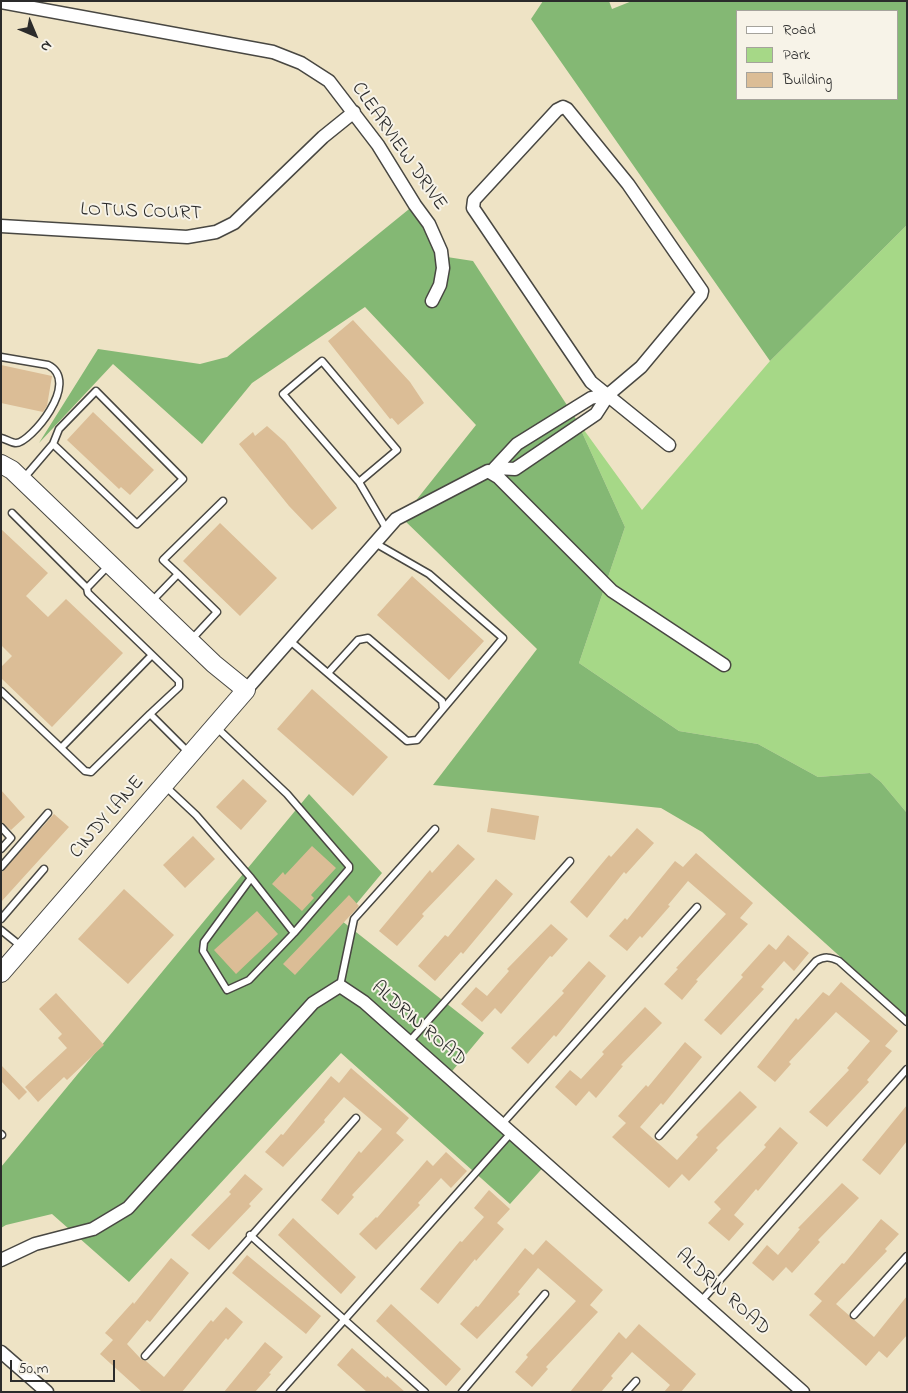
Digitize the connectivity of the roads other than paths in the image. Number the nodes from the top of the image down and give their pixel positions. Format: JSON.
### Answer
{"nodes":[{"id":1,"x":1,"y":2,"type":"edge"},
{"id":2,"x":354,"y":112,"type":"junction"},
{"id":3,"x":1,"y":226,"type":"edge"},
{"id":4,"x":432,"y":301,"type":"dead end"},
{"id":5,"x":1,"y":357,"type":"edge"},
{"id":6,"x":609,"y":394,"type":"junction"},
{"id":7,"x":1,"y":438,"type":"edge"},
{"id":8,"x":54,"y":444,"type":"junction"},
{"id":9,"x":669,"y":445,"type":"dead end"},
{"id":10,"x":1,"y":464,"type":"edge"},
{"id":11,"x":495,"y":472,"type":"junction"},
{"id":12,"x":23,"y":479,"type":"junction"},
{"id":13,"x":359,"y":482,"type":"junction"},
{"id":14,"x":224,"y":501,"type":"dead end"},
{"id":15,"x":12,"y":513,"type":"dead end"},
{"id":16,"x":386,"y":528,"type":"junction"},
{"id":17,"x":374,"y":542,"type":"junction"},
{"id":18,"x":110,"y":563,"type":"junction"},
{"id":19,"x":178,"y":574,"type":"junction"},
{"id":20,"x":87,"y":588,"type":"junction"},
{"id":21,"x":151,"y":603,"type":"junction"},
{"id":22,"x":190,"y":640,"type":"junction"},
{"id":23,"x":289,"y":640,"type":"junction"},
{"id":24,"x":152,"y":655,"type":"junction"},
{"id":25,"x":724,"y":665,"type":"dead end"},
{"id":26,"x":328,"y":673,"type":"junction"},
{"id":27,"x":246,"y":690,"type":"junction"},
{"id":28,"x":1,"y":691,"type":"edge"},
{"id":29,"x":443,"y":709,"type":"junction"},
{"id":30,"x":150,"y":714,"type":"junction"},
{"id":31,"x":215,"y":726,"type":"junction"},
{"id":32,"x":61,"y":748,"type":"junction"},
{"id":33,"x":191,"y":754,"type":"junction"},
{"id":34,"x":164,"y":785,"type":"junction"},
{"id":35,"x":48,"y":813,"type":"dead end"},
{"id":36,"x":1,"y":827,"type":"edge"},
{"id":37,"x":435,"y":829,"type":"dead end"},
{"id":38,"x":1,"y":849,"type":"edge"},
{"id":39,"x":570,"y":861,"type":"dead end"},
{"id":40,"x":1,"y":867,"type":"edge"},
{"id":41,"x":44,"y":869,"type":"dead end"},
{"id":42,"x":251,"y":878,"type":"junction"},
{"id":43,"x":697,"y":907,"type":"dead end"},
{"id":44,"x":1,"y":919,"type":"edge"},
{"id":45,"x":1,"y":930,"type":"edge"},
{"id":46,"x":294,"y":933,"type":"junction"},
{"id":47,"x":23,"y":948,"type":"junction"},
{"id":48,"x":1,"y":973,"type":"edge"},
{"id":49,"x":340,"y":986,"type":"junction"},
{"id":50,"x":907,"y":1022,"type":"edge"},
{"id":51,"x":409,"y":1042,"type":"junction"},
{"id":52,"x":907,"y":1069,"type":"edge"},
{"id":53,"x":356,"y":1118,"type":"dead end"},
{"id":54,"x":506,"y":1128,"type":"junction"},
{"id":55,"x":659,"y":1136,"type":"dead end"},
{"id":56,"x":250,"y":1235,"type":"junction"},
{"id":57,"x":907,"y":1256,"type":"edge"},
{"id":58,"x":1,"y":1260,"type":"edge"},
{"id":59,"x":545,"y":1294,"type":"dead end"},
{"id":60,"x":702,"y":1300,"type":"junction"},
{"id":61,"x":854,"y":1315,"type":"dead end"},
{"id":62,"x":346,"y":1320,"type":"junction"},
{"id":63,"x":1,"y":1352,"type":"edge"},
{"id":64,"x":145,"y":1356,"type":"dead end"},
{"id":65,"x":636,"y":1380,"type":"dead end"},
{"id":66,"x":800,"y":1391,"type":"edge"},
{"id":67,"x":47,"y":1392,"type":"edge"},
{"id":68,"x":280,"y":1392,"type":"edge"},
{"id":69,"x":425,"y":1392,"type":"edge"},
{"id":70,"x":462,"y":1392,"type":"edge"},
{"id":71,"x":626,"y":1392,"type":"edge"}],
"edges":[{"from":1,"to":2,"type":"street","name":"CLEARVIEW DRIVE"},
{"from":2,"to":3,"type":"street","name":"LOTUS COURT"},
{"from":2,"to":4,"type":"street","name":"CLEARVIEW DRIVE"},
{"from":5,"to":7,"type":"lane"},
{"from":6,"to":6,"type":"street"},
{"from":6,"to":9,"type":"street"},
{"from":6,"to":11,"type":"street"},
{"from":6,"to":11,"type":"street","name":"CINDY LANE"},
{"from":8,"to":8,"type":"lane"},
{"from":8,"to":12,"type":"lane"},
{"from":10,"to":12,"type":"street"},
{"from":11,"to":16,"type":"street","name":"CINDY LANE"},
{"from":11,"to":25,"type":"street"},
{"from":12,"to":18,"type":"street"},
{"from":13,"to":13,"type":"lane"},
{"from":13,"to":16,"type":"lane"},
{"from":14,"to":19,"type":"lane"},
{"from":15,"to":20,"type":"lane"},
{"from":16,"to":17,"type":"street","name":"CINDY LANE"},
{"from":17,"to":23,"type":"street","name":"CINDY LANE"},
{"from":17,"to":29,"type":"lane"},
{"from":18,"to":20,"type":"lane"},
{"from":18,"to":21,"type":"street"},
{"from":19,"to":21,"type":"lane"},
{"from":19,"to":22,"type":"lane"},
{"from":20,"to":24,"type":"lane"},
{"from":21,"to":22,"type":"street"},
{"from":22,"to":27,"type":"street"},
{"from":23,"to":26,"type":"lane"},
{"from":23,"to":27,"type":"street","name":"CINDY LANE"},
{"from":24,"to":30,"type":"lane"},
{"from":24,"to":32,"type":"lane"},
{"from":26,"to":29,"type":"lane"},
{"from":26,"to":29,"type":"lane"},
{"from":27,"to":31,"type":"street","name":"CINDY LANE"},
{"from":28,"to":32,"type":"lane"},
{"from":30,"to":32,"type":"lane"},
{"from":30,"to":33,"type":"lane"},
{"from":31,"to":33,"type":"street","name":"CINDY LANE"},
{"from":31,"to":46,"type":"lane"},
{"from":33,"to":34,"type":"street","name":"CINDY LANE"},
{"from":34,"to":42,"type":"lane"},
{"from":34,"to":47,"type":"street","name":"CINDY LANE"},
{"from":35,"to":40,"type":"lane"},
{"from":36,"to":38,"type":"lane"},
{"from":37,"to":49,"type":"lane"},
{"from":39,"to":51,"type":"lane"},
{"from":41,"to":44,"type":"lane"},
{"from":42,"to":46,"type":"lane"},
{"from":42,"to":46,"type":"lane"},
{"from":43,"to":54,"type":"lane"},
{"from":45,"to":47,"type":"lane"},
{"from":47,"to":48,"type":"street","name":"CINDY LANE"},
{"from":49,"to":51,"type":"street","name":"ALDRIN ROAD"},
{"from":49,"to":58,"type":"street","name":"ALDRIN ROAD"},
{"from":50,"to":55,"type":"lane"},
{"from":51,"to":54,"type":"street","name":"ALDRIN ROAD"},
{"from":52,"to":60,"type":"lane"},
{"from":53,"to":56,"type":"lane"},
{"from":54,"to":60,"type":"street","name":"ALDRIN ROAD"},
{"from":54,"to":62,"type":"lane"},
{"from":56,"to":62,"type":"lane"},
{"from":56,"to":64,"type":"lane"},
{"from":57,"to":61,"type":"lane"},
{"from":59,"to":70,"type":"lane"},
{"from":60,"to":66,"type":"street","name":"ALDRIN ROAD"},
{"from":62,"to":68,"type":"lane"},
{"from":62,"to":69,"type":"lane"},
{"from":63,"to":67,"type":"street"},
{"from":65,"to":71,"type":"lane"}]}
